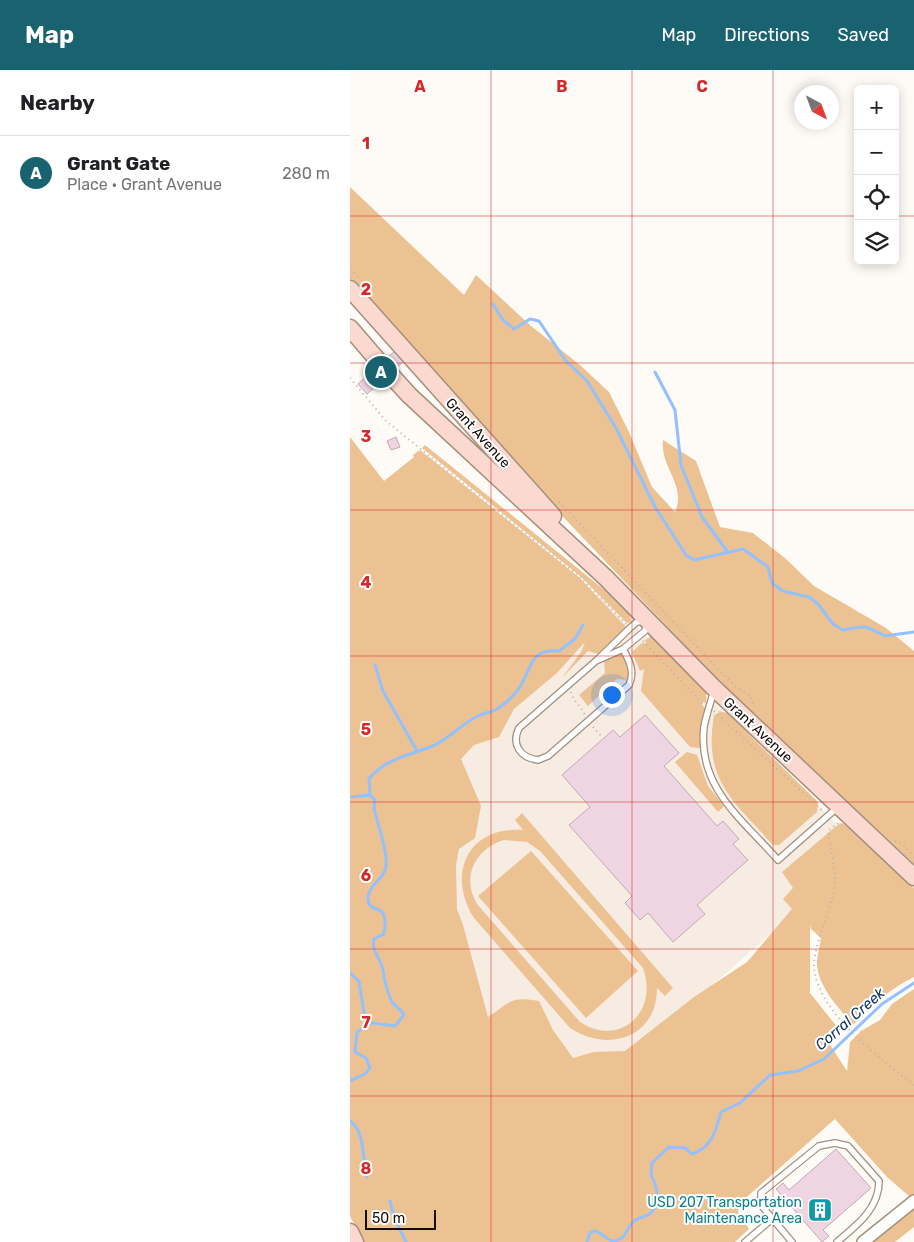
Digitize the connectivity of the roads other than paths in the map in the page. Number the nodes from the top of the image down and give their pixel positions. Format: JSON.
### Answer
{"nodes":[{"id":1,"x":350,"y":289,"type":"edge"},
{"id":2,"x":350,"y":328,"type":"edge"},
{"id":3,"x":606,"y":578,"type":"junction"},
{"id":4,"x":649,"y":620,"type":"junction"},
{"id":5,"x":624,"y":649,"type":"junction"},
{"id":6,"x":597,"y":660,"type":"junction"},
{"id":7,"x":714,"y":688,"type":"junction"},
{"id":8,"x":834,"y":811,"type":"junction"},
{"id":9,"x":914,"y":877,"type":"edge"},
{"id":10,"x":914,"y":1201,"type":"edge"},
{"id":11,"x":772,"y":1219,"type":"junction"},
{"id":12,"x":350,"y":1232,"type":"edge"},
{"id":13,"x":355,"y":1242,"type":"edge"},
{"id":14,"x":745,"y":1242,"type":"edge"},
{"id":15,"x":792,"y":1242,"type":"edge"},
{"id":16,"x":837,"y":1242,"type":"edge"},
{"id":17,"x":863,"y":1242,"type":"edge"}],
"edges":[{"from":1,"to":3,"type":"main road","name":"Grant Avenue"},
{"from":2,"to":3,"type":"main road","name":"Grant Avenue"},
{"from":3,"to":4,"type":"main road","name":"Grant Avenue"},
{"from":4,"to":5,"type":"lane"},
{"from":4,"to":6,"type":"lane"},
{"from":4,"to":7,"type":"main road","name":"Grant Avenue"},
{"from":5,"to":6,"type":"lane"},
{"from":5,"to":6,"type":"lane"},
{"from":7,"to":8,"type":"main road","name":"Grant Avenue"},
{"from":7,"to":8,"type":"lane"},
{"from":8,"to":9,"type":"main road","name":"Grant Avenue"},
{"from":10,"to":17,"type":"street"},
{"from":11,"to":14,"type":"lane"},
{"from":11,"to":15,"type":"lane"},
{"from":11,"to":16,"type":"lane"},
{"from":12,"to":13,"type":"main road"}]}
